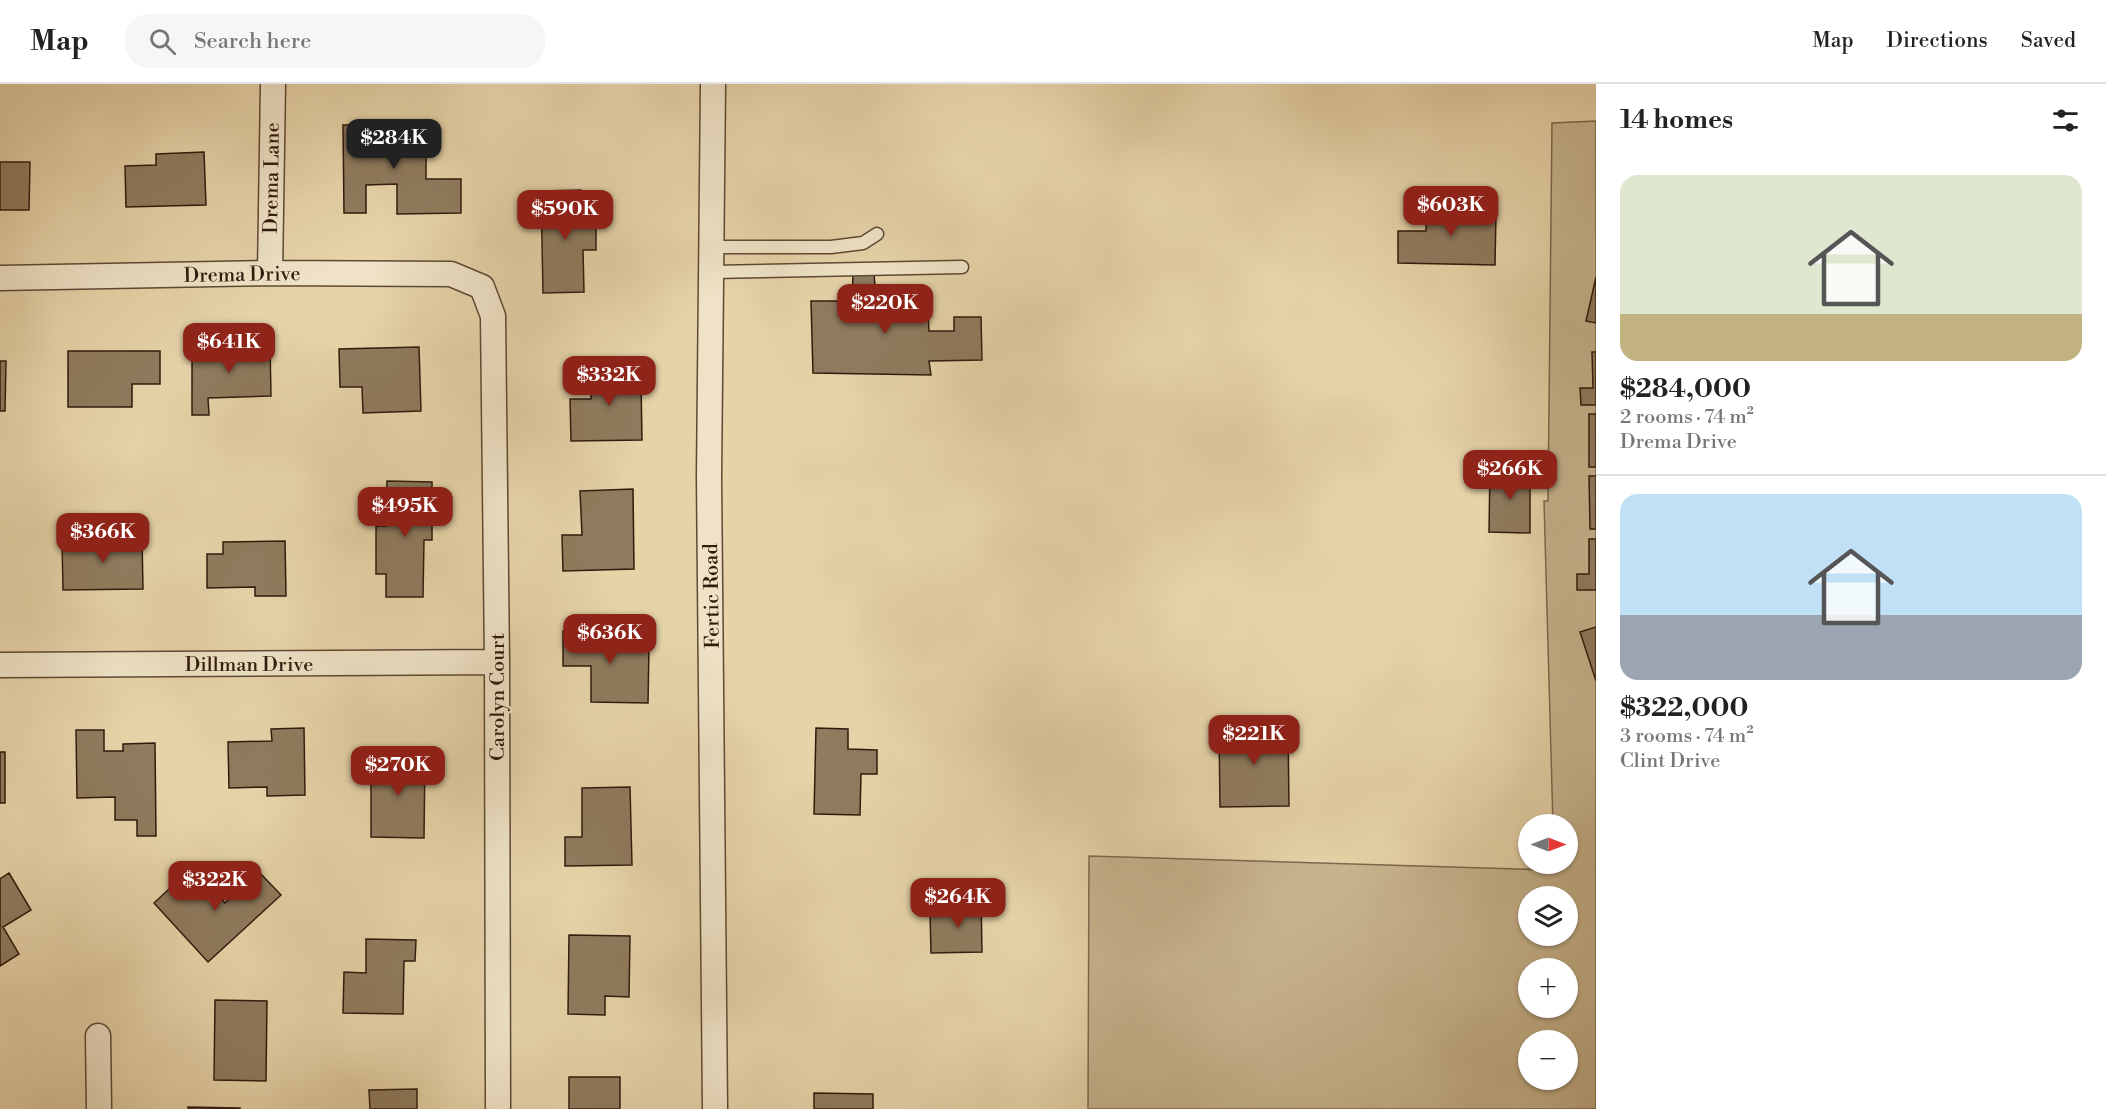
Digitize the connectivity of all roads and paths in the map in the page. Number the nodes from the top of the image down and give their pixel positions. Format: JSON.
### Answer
{"nodes":[{"id":1,"x":273,"y":84,"type":"edge"},
{"id":2,"x":713,"y":84,"type":"edge"},
{"id":3,"x":878,"y":234,"type":"dead end"},
{"id":4,"x":712,"y":247,"type":"junction"},
{"id":5,"x":962,"y":267,"type":"dead end"},
{"id":6,"x":712,"y":272,"type":"junction"},
{"id":7,"x":270,"y":273,"type":"junction"},
{"id":8,"x":0,"y":278,"type":"edge"},
{"id":9,"x":482,"y":287,"type":"joint"},
{"id":10,"x":497,"y":662,"type":"junction"},
{"id":11,"x":0,"y":665,"type":"edge"},
{"id":12,"x":98,"y":1036,"type":"dead end"},
{"id":13,"x":99,"y":1109,"type":"edge"},
{"id":14,"x":498,"y":1109,"type":"edge"},
{"id":15,"x":715,"y":1109,"type":"edge"}],
"edges":[{"from":1,"to":7,"type":"street","name":"Drema Lane"},
{"from":2,"to":4,"type":"street","name":"Fertic Road"},
{"from":3,"to":4,"type":"lane"},
{"from":4,"to":6,"type":"street","name":"Fertic Road"},
{"from":5,"to":6,"type":"lane"},
{"from":6,"to":15,"type":"street","name":"Fertic Road"},
{"from":7,"to":8,"type":"street","name":"Drema Drive"},
{"from":7,"to":9,"type":"street","name":"Drema Drive"},
{"from":9,"to":10,"type":"street","name":"Carolyn Court"},
{"from":10,"to":11,"type":"street","name":"Dillman Drive"},
{"from":10,"to":14,"type":"street","name":"Carolyn Court"},
{"from":12,"to":13,"type":"street"}]}
